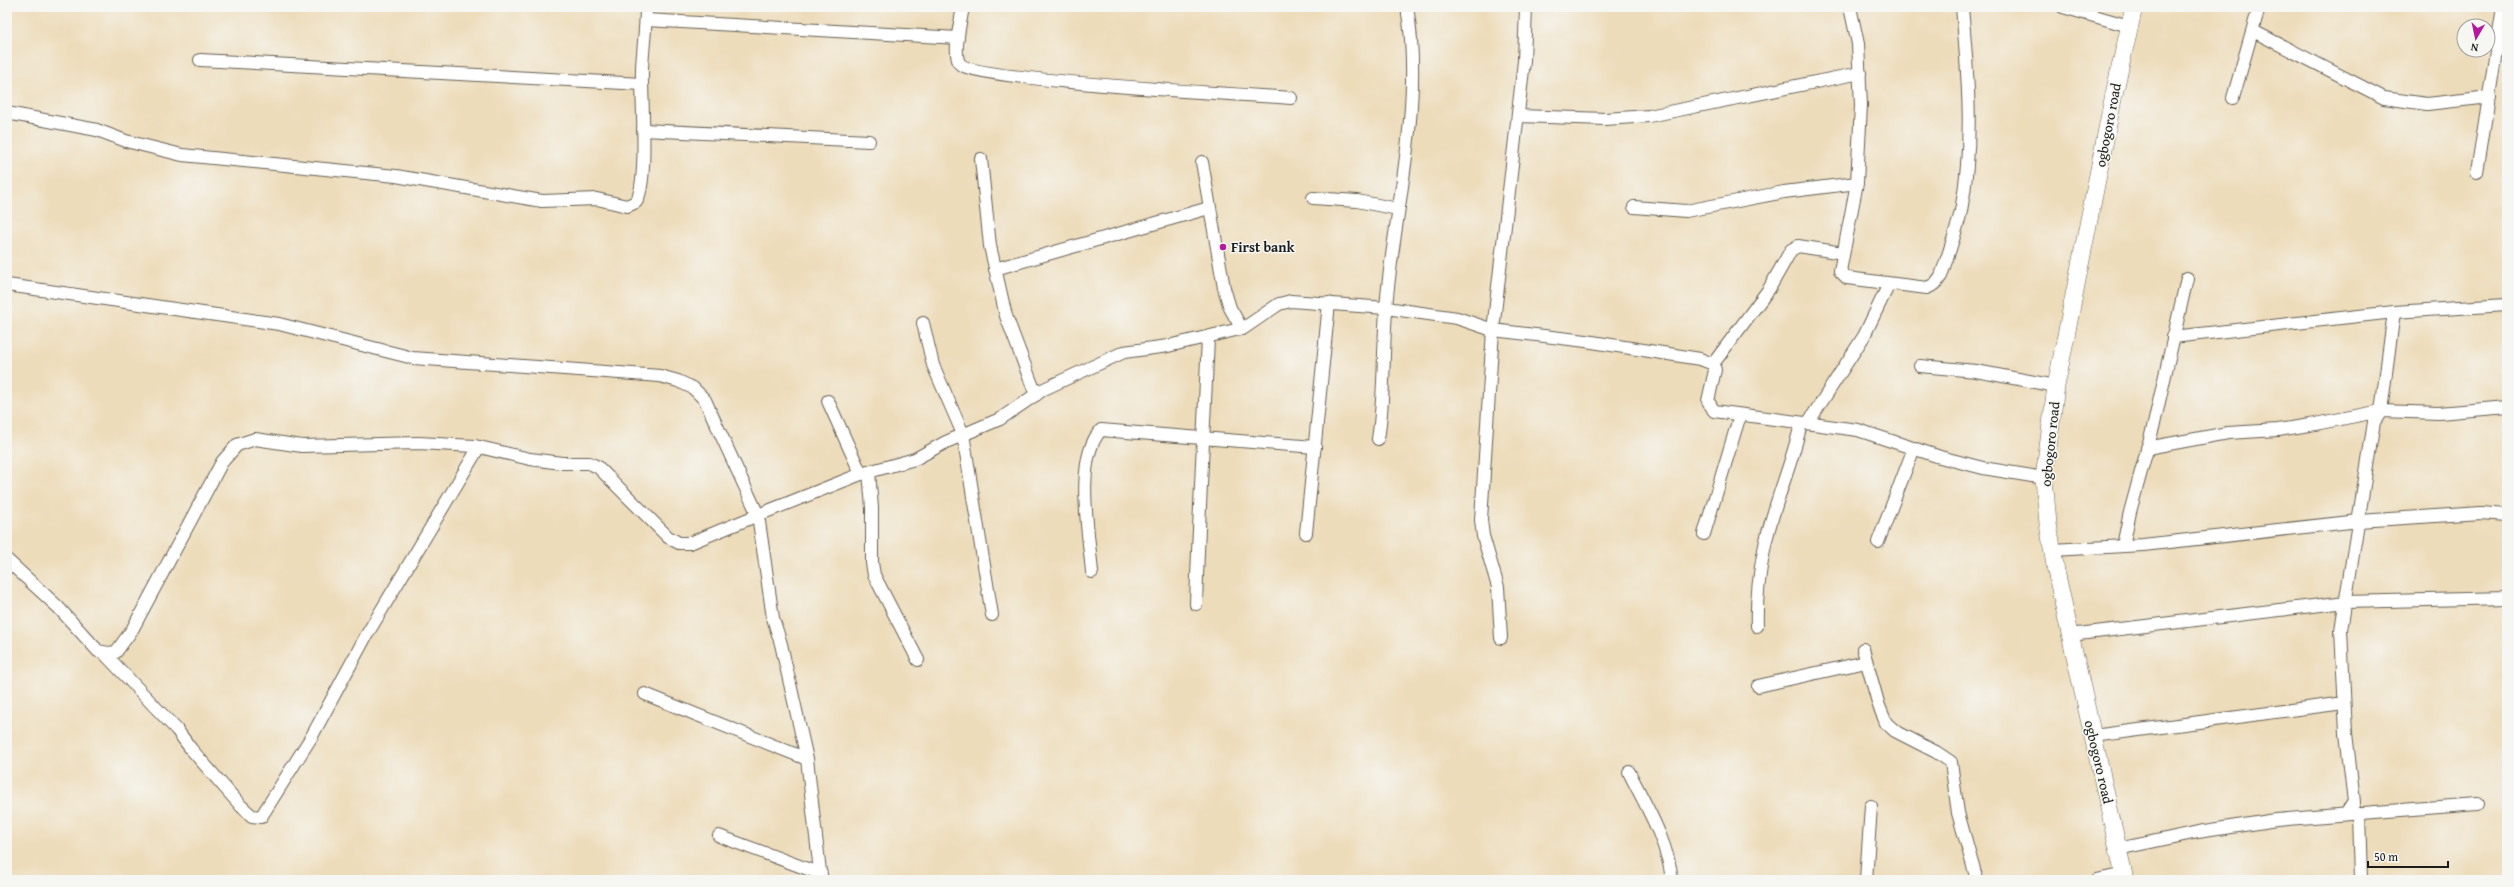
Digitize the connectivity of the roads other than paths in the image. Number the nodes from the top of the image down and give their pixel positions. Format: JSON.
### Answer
{"nodes":[{"id":1,"x":646,"y":7,"type":"edge"},
{"id":2,"x":963,"y":7,"type":"edge"},
{"id":3,"x":1407,"y":7,"type":"edge"},
{"id":4,"x":1526,"y":7,"type":"edge"},
{"id":5,"x":1850,"y":7,"type":"edge"},
{"id":6,"x":1962,"y":7,"type":"edge"},
{"id":7,"x":2063,"y":7,"type":"edge"},
{"id":8,"x":2134,"y":7,"type":"edge"},
{"id":9,"x":2259,"y":7,"type":"edge"},
{"id":10,"x":2503,"y":7,"type":"edge"},
{"id":11,"x":646,"y":20,"type":"junction"},
{"id":12,"x":2129,"y":26,"type":"junction"},
{"id":13,"x":2253,"y":31,"type":"junction"},
{"id":14,"x":958,"y":38,"type":"junction"},
{"id":15,"x":200,"y":60,"type":"dead end"},
{"id":16,"x":1860,"y":73,"type":"junction"},
{"id":17,"x":642,"y":84,"type":"junction"},
{"id":18,"x":1291,"y":98,"type":"dead end"},
{"id":19,"x":2233,"y":98,"type":"dead end"},
{"id":20,"x":2490,"y":98,"type":"junction"},
{"id":21,"x":7,"y":113,"type":"edge"},
{"id":22,"x":1518,"y":116,"type":"junction"},
{"id":23,"x":643,"y":130,"type":"junction"},
{"id":24,"x":869,"y":140,"type":"dead end"},
{"id":25,"x":981,"y":159,"type":"dead end"},
{"id":26,"x":1202,"y":162,"type":"dead end"},
{"id":27,"x":2477,"y":172,"type":"dead end"},
{"id":28,"x":1857,"y":183,"type":"junction"},
{"id":29,"x":1313,"y":198,"type":"dead end"},
{"id":30,"x":1634,"y":207,"type":"dead end"},
{"id":31,"x":1209,"y":208,"type":"junction"},
{"id":32,"x":1398,"y":209,"type":"junction"},
{"id":33,"x":1843,"y":253,"type":"junction"},
{"id":34,"x":995,"y":270,"type":"junction"},
{"id":35,"x":2187,"y":278,"type":"dead end"},
{"id":36,"x":1889,"y":284,"type":"junction"},
{"id":37,"x":7,"y":285,"type":"edge"},
{"id":38,"x":1329,"y":303,"type":"junction"},
{"id":39,"x":2507,"y":305,"type":"edge"},
{"id":40,"x":1386,"y":308,"type":"junction"},
{"id":41,"x":2394,"y":312,"type":"junction"},
{"id":42,"x":923,"y":323,"type":"dead end"},
{"id":43,"x":1242,"y":329,"type":"junction"},
{"id":44,"x":1493,"y":330,"type":"junction"},
{"id":45,"x":2173,"y":337,"type":"junction"},
{"id":46,"x":1208,"y":338,"type":"junction"},
{"id":47,"x":1712,"y":364,"type":"junction"},
{"id":48,"x":1920,"y":366,"type":"dead end"},
{"id":49,"x":2056,"y":386,"type":"junction"},
{"id":50,"x":1036,"y":394,"type":"junction"},
{"id":51,"x":828,"y":401,"type":"dead end"},
{"id":52,"x":2507,"y":407,"type":"edge"},
{"id":53,"x":1740,"y":415,"type":"junction"},
{"id":54,"x":2375,"y":415,"type":"junction"},
{"id":55,"x":1805,"y":423,"type":"junction"},
{"id":56,"x":963,"y":434,"type":"junction"},
{"id":57,"x":1204,"y":436,"type":"junction"},
{"id":58,"x":1378,"y":439,"type":"dead end"},
{"id":59,"x":479,"y":447,"type":"junction"},
{"id":60,"x":1315,"y":447,"type":"junction"},
{"id":61,"x":1914,"y":448,"type":"junction"},
{"id":62,"x":2147,"y":448,"type":"junction"},
{"id":63,"x":865,"y":473,"type":"junction"},
{"id":64,"x":2044,"y":478,"type":"junction"},
{"id":65,"x":758,"y":515,"type":"junction"},
{"id":66,"x":2507,"y":515,"type":"edge"},
{"id":67,"x":2359,"y":521,"type":"junction"},
{"id":68,"x":1306,"y":533,"type":"dead end"},
{"id":69,"x":1704,"y":534,"type":"dead end"},
{"id":70,"x":1878,"y":542,"type":"dead end"},
{"id":71,"x":2123,"y":546,"type":"junction"},
{"id":72,"x":2052,"y":550,"type":"junction"},
{"id":73,"x":7,"y":560,"type":"edge"},
{"id":74,"x":1092,"y":572,"type":"dead end"},
{"id":75,"x":2507,"y":598,"type":"edge"},
{"id":76,"x":2346,"y":602,"type":"junction"},
{"id":77,"x":1196,"y":604,"type":"dead end"},
{"id":78,"x":992,"y":615,"type":"dead end"},
{"id":79,"x":1757,"y":626,"type":"dead end"},
{"id":80,"x":2070,"y":635,"type":"junction"},
{"id":81,"x":1501,"y":638,"type":"dead end"},
{"id":82,"x":1863,"y":649,"type":"dead end"},
{"id":83,"x":103,"y":652,"type":"junction"},
{"id":84,"x":918,"y":660,"type":"dead end"},
{"id":85,"x":1866,"y":662,"type":"junction"},
{"id":86,"x":1758,"y":686,"type":"dead end"},
{"id":87,"x":645,"y":694,"type":"dead end"},
{"id":88,"x":2344,"y":703,"type":"junction"},
{"id":89,"x":2093,"y":736,"type":"junction"},
{"id":90,"x":806,"y":759,"type":"junction"},
{"id":91,"x":1629,"y":772,"type":"dead end"},
{"id":92,"x":2477,"y":804,"type":"dead end"},
{"id":93,"x":1871,"y":806,"type":"dead end"},
{"id":94,"x":2360,"y":809,"type":"junction"},
{"id":95,"x":719,"y":836,"type":"dead end"},
{"id":96,"x":2118,"y":849,"type":"junction"},
{"id":97,"x":821,"y":877,"type":"edge"},
{"id":98,"x":2124,"y":877,"type":"edge"},
{"id":99,"x":1672,"y":880,"type":"edge"},
{"id":100,"x":1866,"y":880,"type":"edge"},
{"id":101,"x":1977,"y":880,"type":"edge"},
{"id":102,"x":2097,"y":880,"type":"edge"},
{"id":103,"x":2361,"y":880,"type":"edge"}],
"edges":[{"from":1,"to":11,"type":"street"},
{"from":2,"to":14,"type":"street"},
{"from":3,"to":32,"type":"street"},
{"from":4,"to":22,"type":"street"},
{"from":5,"to":16,"type":"street"},
{"from":6,"to":36,"type":"street"},
{"from":7,"to":12,"type":"street"},
{"from":8,"to":12,"type":"street","name":"ogbogoro road"},
{"from":9,"to":13,"type":"street"},
{"from":10,"to":20,"type":"street"},
{"from":11,"to":14,"type":"street"},
{"from":11,"to":17,"type":"street"},
{"from":12,"to":49,"type":"street","name":"ogbogoro road"},
{"from":13,"to":19,"type":"street"},
{"from":13,"to":20,"type":"street"},
{"from":14,"to":18,"type":"street"},
{"from":15,"to":17,"type":"street"},
{"from":16,"to":22,"type":"street"},
{"from":16,"to":28,"type":"street"},
{"from":17,"to":23,"type":"street"},
{"from":20,"to":27,"type":"street"},
{"from":21,"to":23,"type":"street"},
{"from":22,"to":44,"type":"street"},
{"from":23,"to":24,"type":"street"},
{"from":25,"to":34,"type":"street"},
{"from":26,"to":31,"type":"street"},
{"from":28,"to":30,"type":"street"},
{"from":28,"to":33,"type":"street"},
{"from":29,"to":32,"type":"street"},
{"from":31,"to":34,"type":"street"},
{"from":31,"to":43,"type":"street"},
{"from":32,"to":40,"type":"street"},
{"from":33,"to":36,"type":"street"},
{"from":33,"to":47,"type":"street"},
{"from":34,"to":50,"type":"street"},
{"from":35,"to":45,"type":"street"},
{"from":36,"to":55,"type":"street"},
{"from":37,"to":65,"type":"street"},
{"from":38,"to":40,"type":"street"},
{"from":38,"to":43,"type":"street"},
{"from":38,"to":60,"type":"street"},
{"from":39,"to":41,"type":"street"},
{"from":40,"to":44,"type":"street"},
{"from":40,"to":58,"type":"street"},
{"from":41,"to":45,"type":"street"},
{"from":41,"to":54,"type":"street"},
{"from":42,"to":56,"type":"street"},
{"from":43,"to":46,"type":"street"},
{"from":44,"to":47,"type":"street"},
{"from":44,"to":81,"type":"street"},
{"from":45,"to":62,"type":"street"},
{"from":46,"to":50,"type":"street"},
{"from":46,"to":57,"type":"street"},
{"from":47,"to":53,"type":"street"},
{"from":48,"to":49,"type":"street"},
{"from":49,"to":64,"type":"street","name":"ogbogoro road"},
{"from":50,"to":56,"type":"street"},
{"from":51,"to":63,"type":"street"},
{"from":52,"to":54,"type":"street"},
{"from":53,"to":55,"type":"street"},
{"from":53,"to":69,"type":"street"},
{"from":54,"to":62,"type":"street"},
{"from":54,"to":67,"type":"street"},
{"from":55,"to":61,"type":"street"},
{"from":55,"to":79,"type":"street"},
{"from":56,"to":63,"type":"street"},
{"from":56,"to":78,"type":"street"},
{"from":57,"to":60,"type":"street"},
{"from":57,"to":74,"type":"street"},
{"from":57,"to":77,"type":"street"},
{"from":59,"to":65,"type":"street"},
{"from":59,"to":83,"type":"street"},
{"from":59,"to":83,"type":"street"},
{"from":60,"to":68,"type":"street"},
{"from":61,"to":64,"type":"street"},
{"from":61,"to":70,"type":"street"},
{"from":62,"to":71,"type":"street"},
{"from":63,"to":65,"type":"street"},
{"from":63,"to":84,"type":"street"},
{"from":64,"to":72,"type":"street","name":"ogbogoro road"},
{"from":65,"to":90,"type":"street"},
{"from":66,"to":67,"type":"street"},
{"from":67,"to":71,"type":"street"},
{"from":67,"to":76,"type":"street"},
{"from":71,"to":72,"type":"street"},
{"from":72,"to":80,"type":"street","name":"ogbogoro road"},
{"from":73,"to":83,"type":"street"},
{"from":75,"to":76,"type":"street"},
{"from":76,"to":80,"type":"street"},
{"from":76,"to":88,"type":"street"},
{"from":80,"to":89,"type":"street","name":"ogbogoro road"},
{"from":82,"to":85,"type":"street"},
{"from":85,"to":86,"type":"street"},
{"from":85,"to":101,"type":"street"},
{"from":87,"to":90,"type":"street"},
{"from":88,"to":89,"type":"street"},
{"from":88,"to":94,"type":"street"},
{"from":89,"to":96,"type":"street","name":"ogbogoro road"},
{"from":90,"to":97,"type":"street"},
{"from":91,"to":99,"type":"street"},
{"from":92,"to":94,"type":"street"},
{"from":93,"to":100,"type":"street"},
{"from":94,"to":96,"type":"street"},
{"from":94,"to":103,"type":"street"},
{"from":95,"to":97,"type":"street"},
{"from":96,"to":98,"type":"street","name":"ogbogoro road"},
{"from":98,"to":102,"type":"street"}]}
